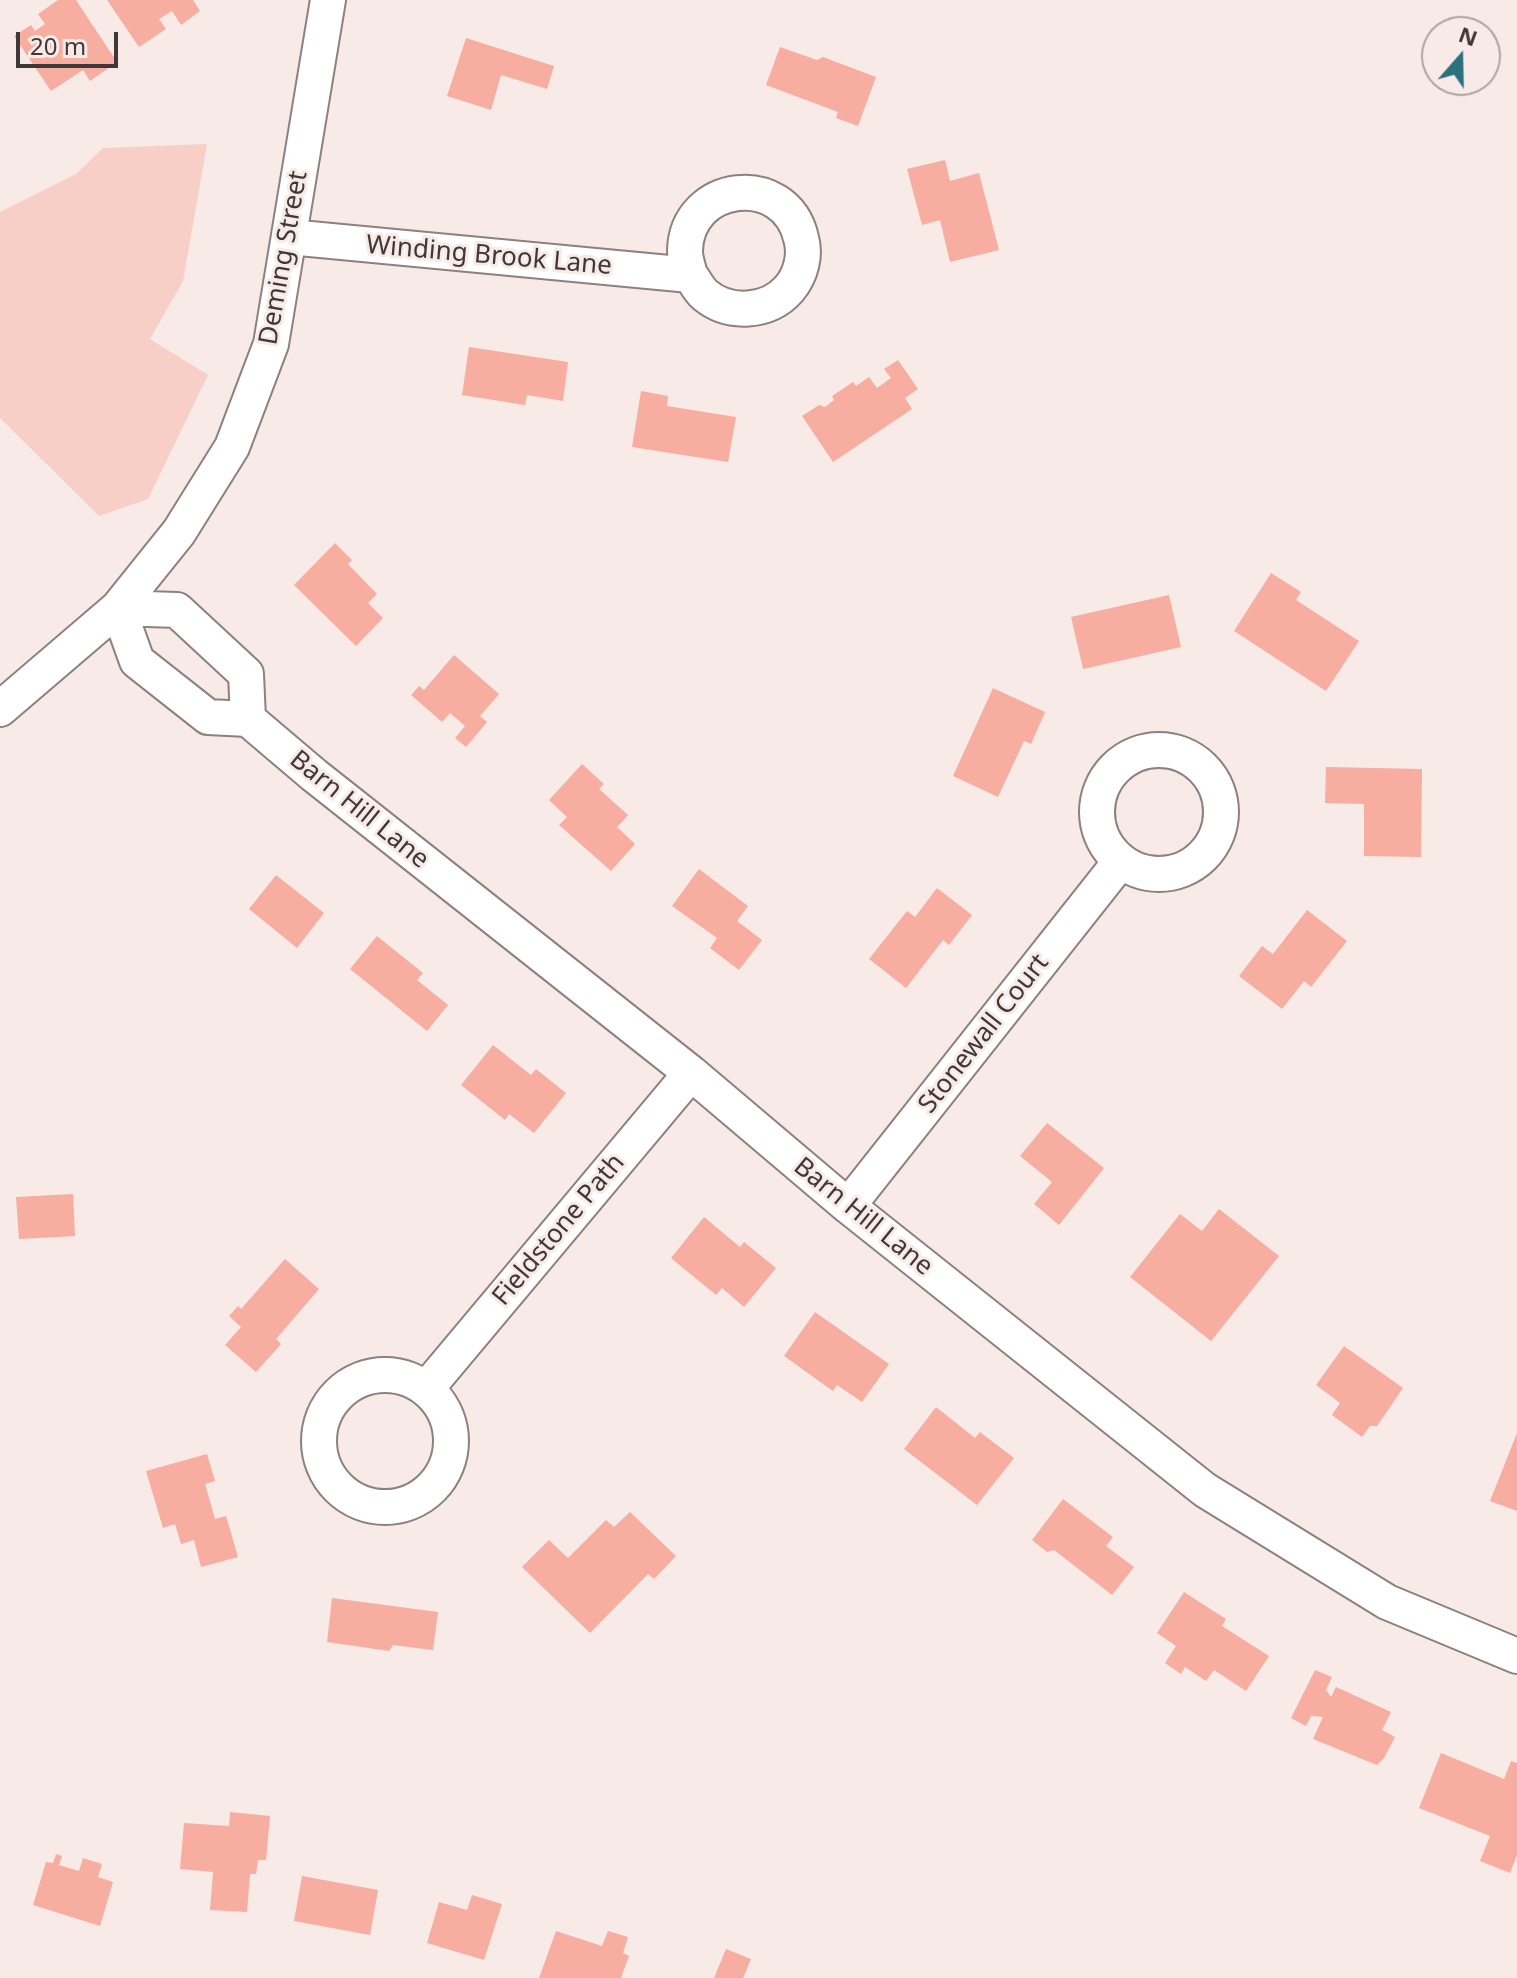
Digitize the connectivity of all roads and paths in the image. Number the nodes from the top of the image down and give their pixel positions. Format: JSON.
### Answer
{"nodes":[{"id":1,"x":328,"y":0,"type":"edge"},
{"id":2,"x":289,"y":237,"type":"junction"},
{"id":3,"x":690,"y":275,"type":"dead end"},
{"id":4,"x":118,"y":608,"type":"junction"},
{"id":5,"x":0,"y":709,"type":"edge"},
{"id":6,"x":248,"y":719,"type":"junction"},
{"id":7,"x":1120,"y":862,"type":"dead end"},
{"id":8,"x":691,"y":1073,"type":"junction"},
{"id":9,"x":848,"y":1206,"type":"junction"},
{"id":10,"x":427,"y":1388,"type":"dead end"},
{"id":11,"x":1517,"y":1656,"type":"edge"}],
"edges":[{"from":1,"to":2,"type":"street","name":"Deming Street"},
{"from":2,"to":3,"type":"street","name":"Winding Brook Lane"},
{"from":2,"to":4,"type":"street","name":"Deming Street"},
{"from":4,"to":5,"type":"street","name":"Deming Street"},
{"from":4,"to":6,"type":"street"},
{"from":4,"to":6,"type":"street"},
{"from":6,"to":8,"type":"street","name":"Barn Hill Lane"},
{"from":7,"to":9,"type":"street","name":"Stonewall Court"},
{"from":8,"to":9,"type":"street","name":"Barn Hill Lane"},
{"from":8,"to":10,"type":"street","name":"Fieldstone Path"},
{"from":9,"to":11,"type":"street","name":"Barn Hill Lane"}]}
